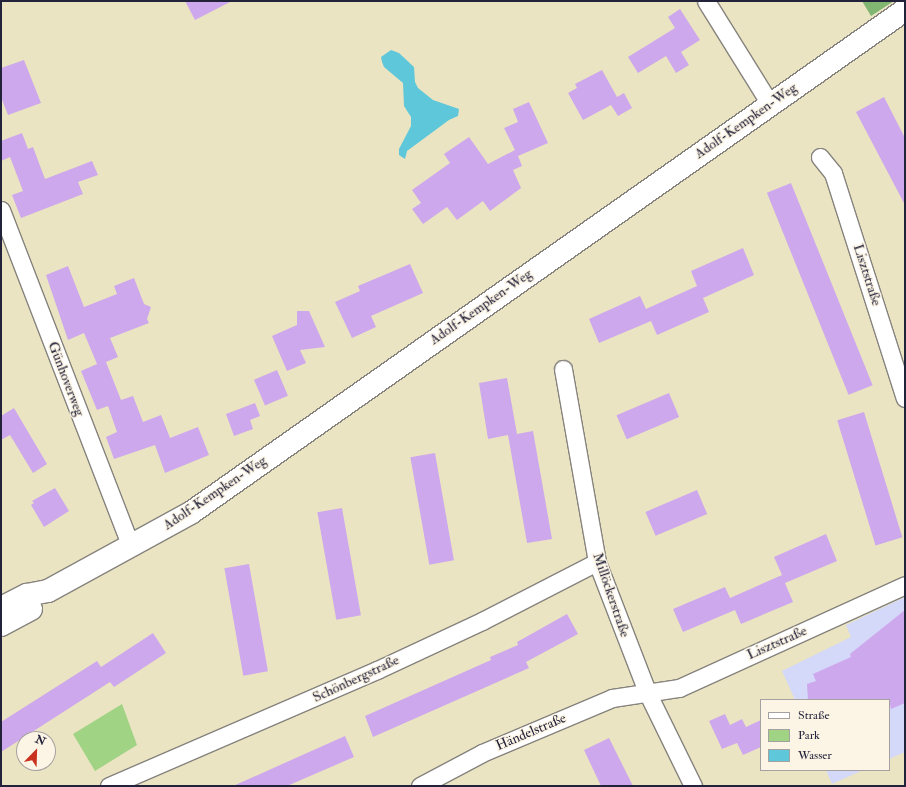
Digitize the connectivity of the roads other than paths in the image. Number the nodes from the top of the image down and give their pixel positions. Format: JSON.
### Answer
{"nodes":[{"id":1,"x":706,"y":1,"type":"edge"},
{"id":2,"x":905,"y":10,"type":"edge"},
{"id":3,"x":770,"y":104,"type":"junction"},
{"id":4,"x":820,"y":156,"type":"dead end"},
{"id":5,"x":1,"y":210,"type":"edge"},
{"id":6,"x":899,"y":351,"type":"edge"},
{"id":7,"x":563,"y":369,"type":"dead end"},
{"id":8,"x":905,"y":398,"type":"edge"},
{"id":9,"x":131,"y":547,"type":"junction"},
{"id":10,"x":597,"y":562,"type":"junction"},
{"id":11,"x":905,"y":584,"type":"edge"},
{"id":12,"x":48,"y":591,"type":"junction"},
{"id":13,"x":1,"y":608,"type":"edge"},
{"id":14,"x":1,"y":625,"type":"edge"},
{"id":15,"x":648,"y":694,"type":"junction"},
{"id":16,"x":110,"y":786,"type":"edge"},
{"id":17,"x":420,"y":786,"type":"edge"},
{"id":18,"x":693,"y":786,"type":"edge"}],
"edges":[{"from":1,"to":3,"type":"street"},
{"from":2,"to":3,"type":"main road","name":"Adolf-Kempken-Weg"},
{"from":3,"to":9,"type":"main road","name":"Adolf-Kempken-Weg"},
{"from":4,"to":6,"type":"street","name":"Lisztstraße"},
{"from":5,"to":9,"type":"street","name":"Günhoverweg"},
{"from":6,"to":8,"type":"street","name":"Lisztstraße"},
{"from":7,"to":10,"type":"street","name":"Millöckerstraße"},
{"from":9,"to":12,"type":"main road","name":"Adolf-Kempken-Weg"},
{"from":10,"to":15,"type":"street","name":"Millöckerstraße"},
{"from":10,"to":16,"type":"street","name":"Schönbergstraße"},
{"from":11,"to":15,"type":"street","name":"Lisztstraße"},
{"from":12,"to":13,"type":"main road","name":"Adolf-Kempken-Weg"},
{"from":12,"to":14,"type":"main road","name":"Adolf-Kempken-Weg"},
{"from":15,"to":17,"type":"street","name":"Händelstraße"},
{"from":15,"to":18,"type":"street","name":"Millöckerstraße"}]}
